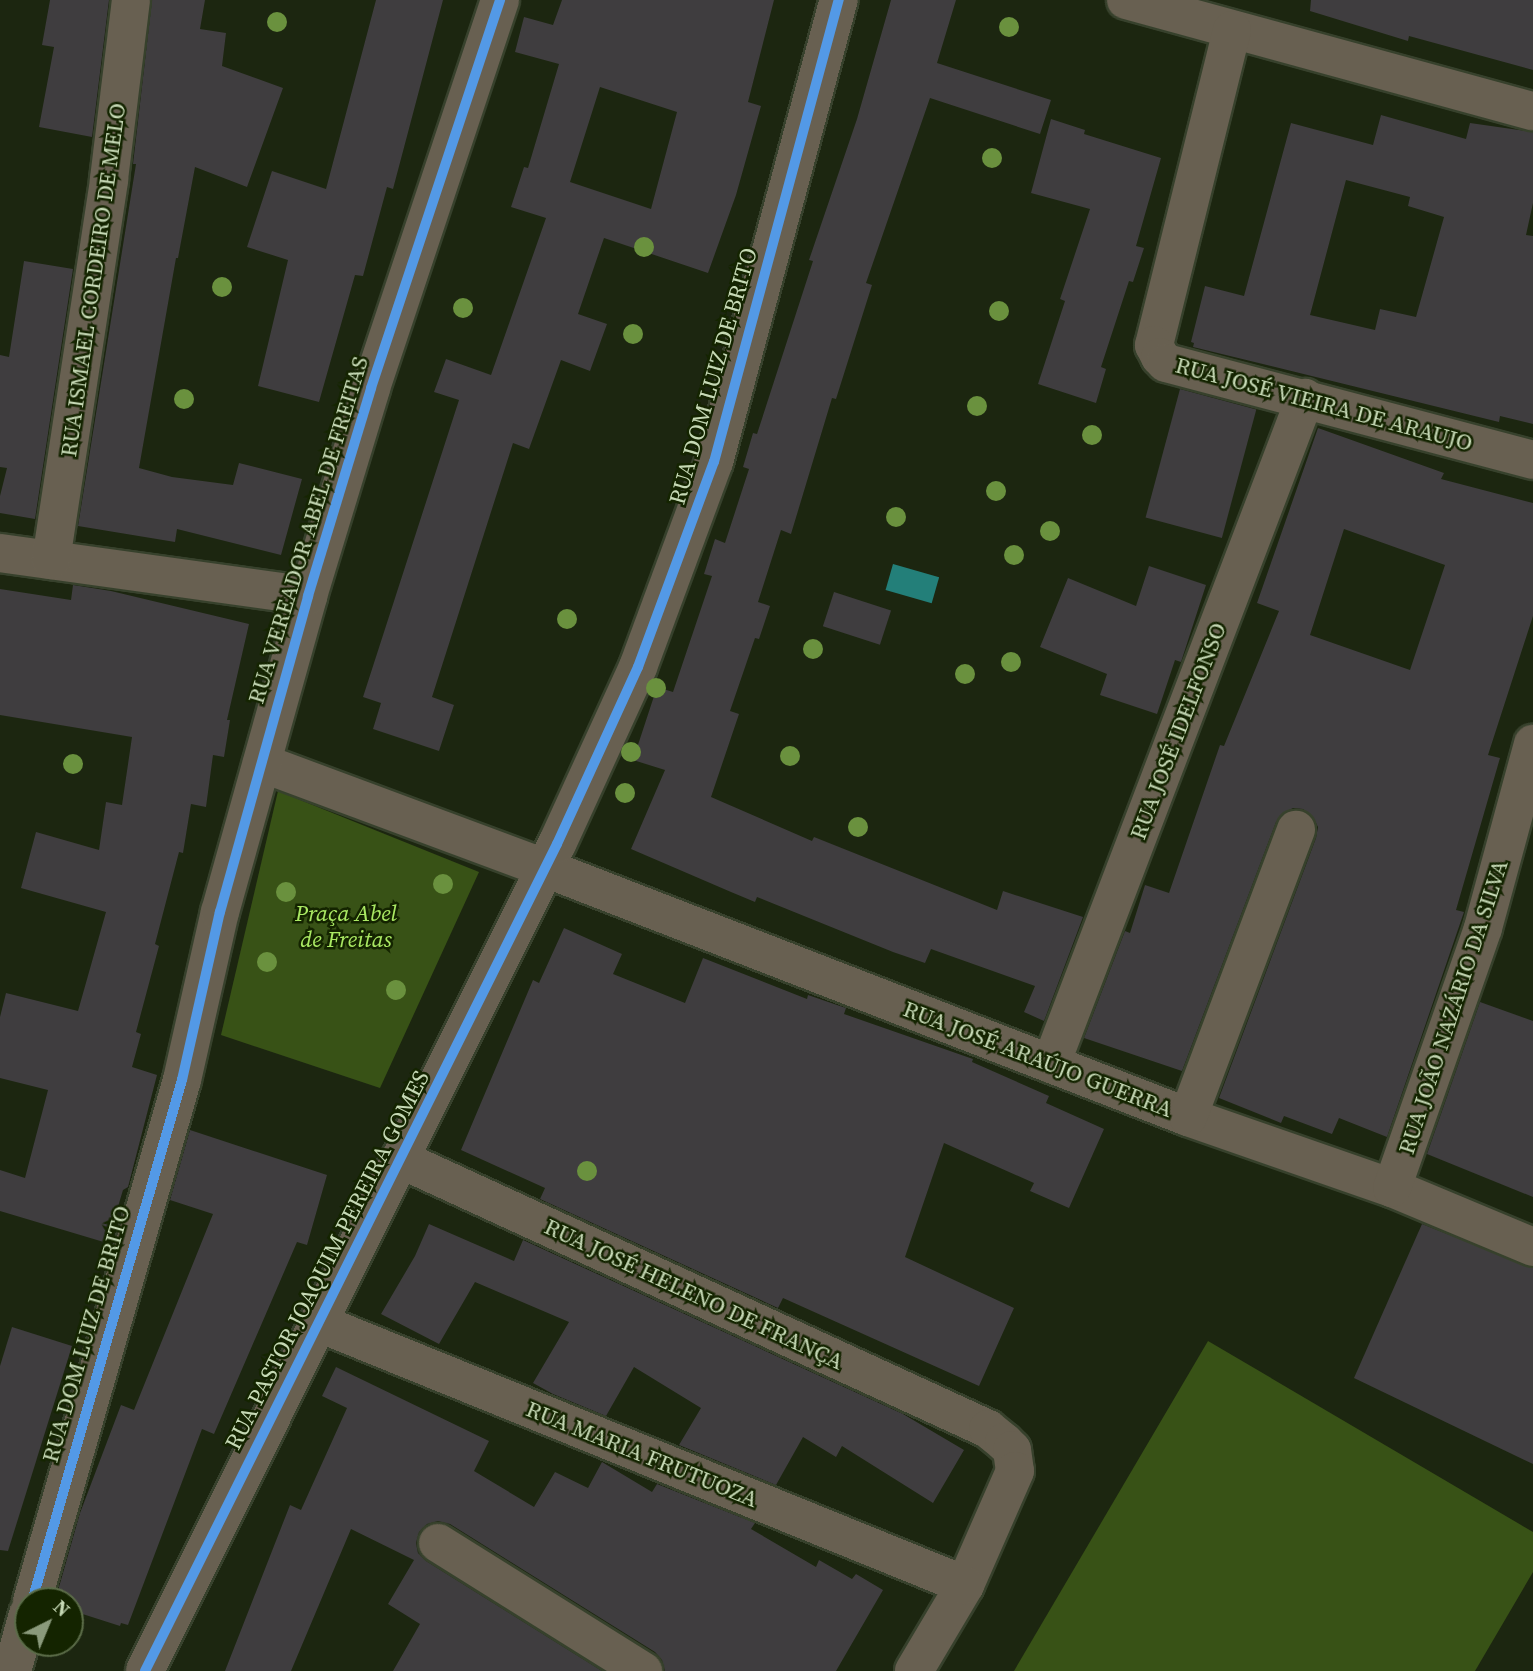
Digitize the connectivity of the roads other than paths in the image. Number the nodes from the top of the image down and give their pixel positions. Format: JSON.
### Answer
{"nodes":[{"id":1,"x":131,"y":0,"type":"edge"},
{"id":2,"x":500,"y":0,"type":"edge"},
{"id":3,"x":839,"y":0,"type":"edge"},
{"id":4,"x":1126,"y":0,"type":"edge"},
{"id":5,"x":1232,"y":30,"type":"junction"},
{"id":6,"x":1533,"y":111,"type":"edge"},
{"id":7,"x":1305,"y":398,"type":"junction"},
{"id":8,"x":1533,"y":460,"type":"edge"},
{"id":9,"x":0,"y":553,"type":"edge"},
{"id":10,"x":51,"y":560,"type":"junction"},
{"id":11,"x":308,"y":596,"type":"junction"},
{"id":12,"x":1533,"y":744,"type":"edge"},
{"id":13,"x":262,"y":763,"type":"junction"},
{"id":14,"x":1296,"y":830,"type":"dead end"},
{"id":15,"x":545,"y":868,"type":"junction"},
{"id":16,"x":1051,"y":1064,"type":"junction"},
{"id":17,"x":182,"y":1080,"type":"joint"},
{"id":18,"x":1188,"y":1117,"type":"junction"},
{"id":19,"x":401,"y":1159,"type":"junction"},
{"id":20,"x":1392,"y":1188,"type":"junction"},
{"id":21,"x":1533,"y":1247,"type":"edge"},
{"id":22,"x":319,"y":1323,"type":"junction"},
{"id":23,"x":438,"y":1543,"type":"dead end"},
{"id":24,"x":965,"y":1585,"type":"junction"},
{"id":25,"x":36,"y":1587,"type":"edge"},
{"id":26,"x":145,"y":1671,"type":"edge"},
{"id":27,"x":643,"y":1671,"type":"edge"},
{"id":28,"x":914,"y":1671,"type":"edge"}],
"edges":[{"from":1,"to":10,"type":"street","name":"RUA ISMAEL CORDEIRO DE MELO"},
{"from":2,"to":11,"type":"street","name":"RUA VEREADOR ABEL DE FREITAS"},
{"from":3,"to":15,"type":"street","name":"RUA DOM LUIZ DE BRITO"},
{"from":4,"to":5,"type":"street"},
{"from":5,"to":6,"type":"street"},
{"from":5,"to":7,"type":"street","name":"RUA JOSÉ VIEIRA DE ARAUJO"},
{"from":7,"to":8,"type":"street","name":"RUA JOSÉ VIEIRA DE ARAUJO"},
{"from":7,"to":16,"type":"street","name":"RUA JOSÉ IDELFONSO"},
{"from":9,"to":10,"type":"street"},
{"from":10,"to":11,"type":"street"},
{"from":11,"to":13,"type":"street","name":"RUA VEREADOR ABEL DE FREITAS"},
{"from":12,"to":20,"type":"street","name":"RUA JOÃO NAZÁRIO DA SILVA"},
{"from":13,"to":15,"type":"street"},
{"from":13,"to":17,"type":"street","name":"RUA VEREADOR ABEL DE FREITAS"},
{"from":14,"to":18,"type":"street"},
{"from":15,"to":16,"type":"street","name":"RUA JOSÉ ARAÚJO GUERRA"},
{"from":15,"to":19,"type":"street","name":"RUA PASTOR JOAQUIM PEREIRA GOMES"},
{"from":16,"to":18,"type":"street","name":"RUA JOSÉ ARAÚJO GUERRA"},
{"from":17,"to":25,"type":"street","name":"RUA DOM LUIZ DE BRITO"},
{"from":18,"to":20,"type":"street","name":"RUA JOSÉ ARAÚJO GUERRA"},
{"from":19,"to":22,"type":"street","name":"RUA PASTOR JOAQUIM PEREIRA GOMES"},
{"from":19,"to":24,"type":"street","name":"RUA JOSÉ HELENO DE FRANÇA"},
{"from":20,"to":21,"type":"street","name":"RUA JOSÉ ARAÚJO GUERRA"},
{"from":22,"to":24,"type":"street","name":"RUA MARIA FRUTUOZA"},
{"from":22,"to":26,"type":"street","name":"RUA PASTOR JOAQUIM PEREIRA GOMES"},
{"from":23,"to":27,"type":"street"},
{"from":24,"to":28,"type":"street","name":"RUA JOSÉ HELENO DE FRANÇA"}]}
